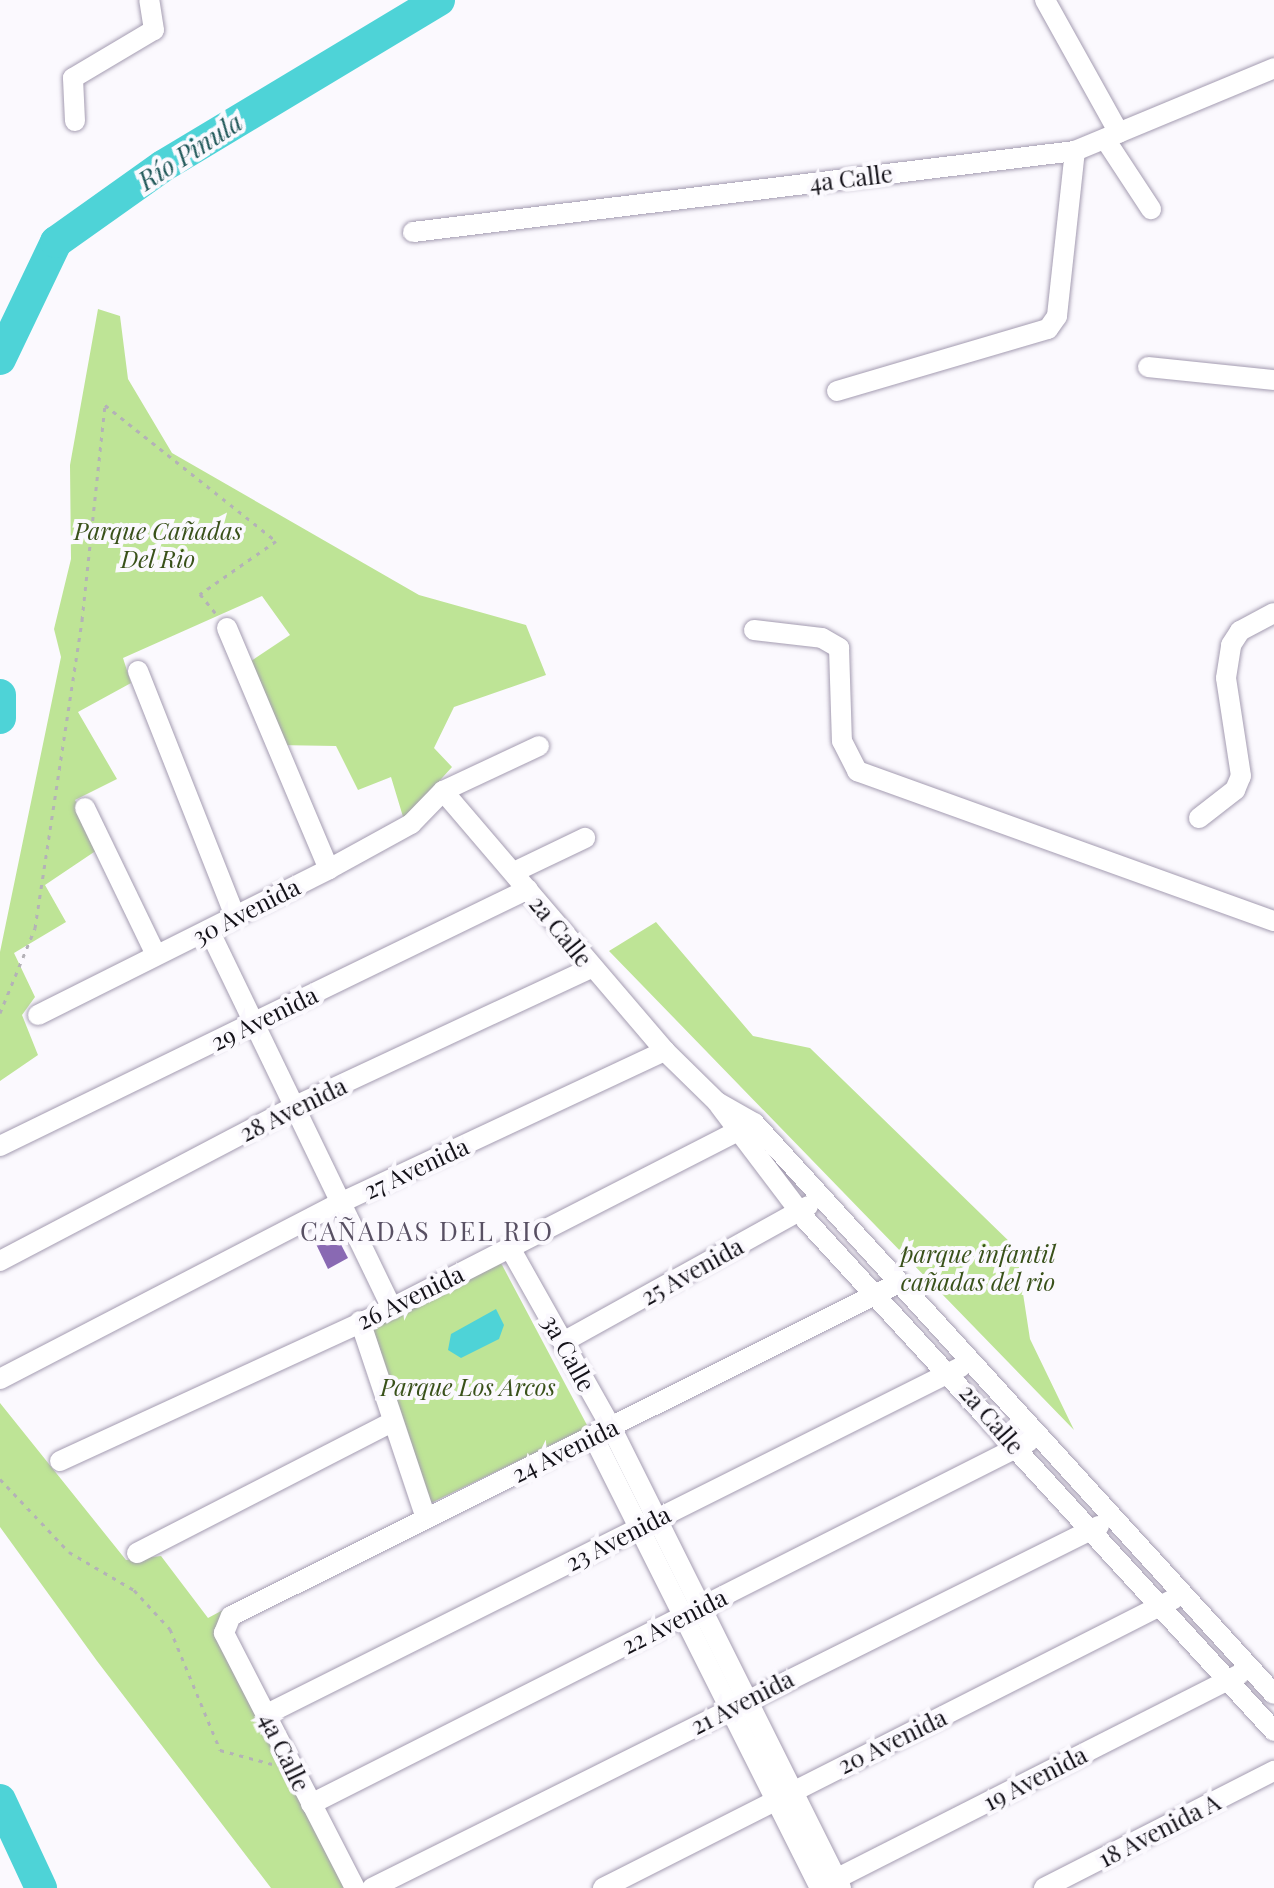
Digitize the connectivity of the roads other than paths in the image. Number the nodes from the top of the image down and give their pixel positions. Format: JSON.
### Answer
{"nodes":[{"id":1,"x":149,"y":0,"type":"edge"},
{"id":2,"x":1045,"y":0,"type":"edge"},
{"id":3,"x":1274,"y":68,"type":"edge"},
{"id":4,"x":75,"y":121,"type":"dead end"},
{"id":5,"x":1112,"y":136,"type":"junction"},
{"id":6,"x":1075,"y":151,"type":"junction"},
{"id":7,"x":1151,"y":209,"type":"dead end"},
{"id":8,"x":413,"y":232,"type":"dead end"},
{"id":9,"x":1148,"y":367,"type":"dead end"},
{"id":10,"x":1274,"y":380,"type":"edge"},
{"id":11,"x":837,"y":391,"type":"dead end"},
{"id":12,"x":1274,"y":613,"type":"edge"},
{"id":13,"x":227,"y":628,"type":"road end"},
{"id":14,"x":754,"y":630,"type":"dead end"},
{"id":15,"x":138,"y":671,"type":"dead end"},
{"id":16,"x":539,"y":746,"type":"dead end"},
{"id":17,"x":443,"y":791,"type":"junction"},
{"id":18,"x":85,"y":808,"type":"dead end"},
{"id":19,"x":1199,"y":818,"type":"dead end"},
{"id":20,"x":585,"y":838,"type":"dead end"},
{"id":21,"x":329,"y":869,"type":"junction"},
{"id":22,"x":514,"y":872,"type":"junction"},
{"id":23,"x":528,"y":889,"type":"junction"},
{"id":24,"x":235,"y":916,"type":"junction"},
{"id":25,"x":1274,"y":921,"type":"edge"},
{"id":26,"x":209,"y":930,"type":"junction"},
{"id":27,"x":156,"y":955,"type":"junction"},
{"id":28,"x":591,"y":968,"type":"junction"},
{"id":29,"x":38,"y":1015,"type":"dead end"},
{"id":30,"x":252,"y":1024,"type":"junction"},
{"id":31,"x":665,"y":1051,"type":"junction"},
{"id":32,"x":717,"y":1102,"type":"junction"},
{"id":33,"x":293,"y":1107,"type":"junction"},
{"id":34,"x":754,"y":1123,"type":"junction"},
{"id":35,"x":735,"y":1132,"type":"junction"},
{"id":36,"x":0,"y":1146,"type":"edge"},
{"id":37,"x":821,"y":1199,"type":"junction"},
{"id":38,"x":340,"y":1203,"type":"junction"},
{"id":39,"x":799,"y":1212,"type":"junction"},
{"id":40,"x":510,"y":1248,"type":"junction"},
{"id":41,"x":0,"y":1261,"type":"edge"},
{"id":42,"x":899,"y":1283,"type":"junction"},
{"id":43,"x":878,"y":1293,"type":"junction"},
{"id":44,"x":392,"y":1308,"type":"junction"},
{"id":45,"x":360,"y":1321,"type":"junction"},
{"id":46,"x":563,"y":1342,"type":"junction"},
{"id":47,"x":960,"y":1367,"type":"junction"},
{"id":48,"x":0,"y":1379,"type":"edge"},
{"id":49,"x":392,"y":1422,"type":"junction"},
{"id":50,"x":602,"y":1431,"type":"junction"},
{"id":51,"x":1036,"y":1437,"type":"junction"},
{"id":52,"x":1017,"y":1448,"type":"junction"},
{"id":53,"x":60,"y":1461,"type":"dead end"},
{"id":54,"x":426,"y":1518,"type":"junction"},
{"id":55,"x":1113,"y":1519,"type":"junction"},
{"id":56,"x":648,"y":1523,"type":"junction"},
{"id":57,"x":1090,"y":1531,"type":"junction"},
{"id":58,"x":137,"y":1553,"type":"dead end"},
{"id":59,"x":1181,"y":1595,"type":"junction"},
{"id":60,"x":1163,"y":1606,"type":"junction"},
{"id":61,"x":692,"y":1612,"type":"junction"},
{"id":62,"x":231,"y":1616,"type":"joint"},
{"id":63,"x":1251,"y":1669,"type":"junction"},
{"id":64,"x":1228,"y":1680,"type":"junction"},
{"id":65,"x":1274,"y":1694,"type":"edge"},
{"id":66,"x":738,"y":1704,"type":"junction"},
{"id":67,"x":267,"y":1714,"type":"junction"},
{"id":68,"x":1274,"y":1731,"type":"edge"},
{"id":69,"x":1274,"y":1771,"type":"edge"},
{"id":70,"x":784,"y":1796,"type":"junction"},
{"id":71,"x":311,"y":1804,"type":"junction"},
{"id":72,"x":827,"y":1886,"type":"edge"},
{"id":73,"x":355,"y":1888,"type":"edge"},
{"id":74,"x":372,"y":1888,"type":"edge"},
{"id":75,"x":603,"y":1888,"type":"edge"},
{"id":76,"x":1044,"y":1888,"type":"edge"}],
"edges":[{"from":1,"to":4,"type":"street"},
{"from":2,"to":5,"type":"street"},
{"from":3,"to":5,"type":"street","name":"4a Calle"},
{"from":5,"to":6,"type":"street","name":"4a Calle"},
{"from":5,"to":7,"type":"street"},
{"from":6,"to":8,"type":"street","name":"4a Calle"},
{"from":6,"to":11,"type":"street"},
{"from":9,"to":10,"type":"street"},
{"from":12,"to":19,"type":"street"},
{"from":13,"to":21,"type":"street"},
{"from":14,"to":25,"type":"street"},
{"from":15,"to":24,"type":"street"},
{"from":16,"to":17,"type":"street"},
{"from":17,"to":21,"type":"street","name":"30 Avenida"},
{"from":17,"to":22,"type":"street","name":"2a Calle"},
{"from":18,"to":27,"type":"street"},
{"from":20,"to":22,"type":"street"},
{"from":21,"to":24,"type":"street","name":"30 Avenida"},
{"from":22,"to":23,"type":"street","name":"2a Calle"},
{"from":23,"to":28,"type":"street","name":"2a Calle"},
{"from":23,"to":30,"type":"street","name":"29 Avenida"},
{"from":24,"to":26,"type":"street","name":"30 Avenida"},
{"from":26,"to":27,"type":"street","name":"30 Avenida"},
{"from":26,"to":30,"type":"street"},
{"from":27,"to":29,"type":"street","name":"30 Avenida"},
{"from":28,"to":31,"type":"street","name":"2a Calle"},
{"from":28,"to":33,"type":"street","name":"28 Avenida"},
{"from":30,"to":33,"type":"street"},
{"from":30,"to":36,"type":"street","name":"29 Avenida"},
{"from":31,"to":32,"type":"street","name":"2a Calle"},
{"from":31,"to":38,"type":"street","name":"27 Avenida"},
{"from":32,"to":34,"type":"street","name":"2a Calle"},
{"from":32,"to":35,"type":"street","name":"2a Calle"},
{"from":33,"to":38,"type":"street"},
{"from":33,"to":41,"type":"street","name":"28 Avenida"},
{"from":34,"to":35,"type":"street","name":"26 Avenida"},
{"from":34,"to":37,"type":"street","name":"2a Calle"},
{"from":35,"to":39,"type":"street","name":"2a Calle"},
{"from":35,"to":40,"type":"street","name":"26 Avenida"},
{"from":37,"to":39,"type":"street","name":"25 Avenida"},
{"from":37,"to":42,"type":"street","name":"2a Calle"},
{"from":38,"to":44,"type":"street"},
{"from":38,"to":48,"type":"street","name":"27 Avenida"},
{"from":39,"to":43,"type":"street","name":"2a Calle"},
{"from":39,"to":46,"type":"street","name":"25 Avenida"},
{"from":40,"to":44,"type":"street","name":"26 Avenida"},
{"from":40,"to":46,"type":"street","name":"3a Calle"},
{"from":42,"to":43,"type":"street","name":"24 Avenida"},
{"from":42,"to":47,"type":"street","name":"2a Calle"},
{"from":43,"to":47,"type":"street","name":"2a Calle"},
{"from":43,"to":50,"type":"street","name":"24 Avenida"},
{"from":44,"to":45,"type":"street","name":"26 Avenida"},
{"from":45,"to":49,"type":"street"},
{"from":45,"to":53,"type":"street","name":"26 Avenida"},
{"from":46,"to":50,"type":"street","name":"3a Calle"},
{"from":47,"to":51,"type":"street","name":"2a Calle"},
{"from":47,"to":52,"type":"street","name":"2a Calle"},
{"from":47,"to":56,"type":"street","name":"23 Avenida"},
{"from":49,"to":54,"type":"street"},
{"from":49,"to":58,"type":"street"},
{"from":50,"to":54,"type":"street","name":"24 Avenida"},
{"from":50,"to":56,"type":"street","name":"3a Calle"},
{"from":51,"to":52,"type":"street","name":"22 Avenida"},
{"from":51,"to":55,"type":"street","name":"2a Calle"},
{"from":52,"to":57,"type":"street","name":"2a Calle"},
{"from":52,"to":61,"type":"street","name":"22 Avenida"},
{"from":54,"to":62,"type":"street","name":"24 Avenida"},
{"from":55,"to":57,"type":"street","name":"21 Avenida"},
{"from":55,"to":59,"type":"street","name":"2a Calle"},
{"from":56,"to":61,"type":"street","name":"3a Calle"},
{"from":56,"to":67,"type":"street","name":"23 Avenida"},
{"from":57,"to":60,"type":"street","name":"2a Calle"},
{"from":57,"to":66,"type":"street","name":"21 Avenida"},
{"from":59,"to":60,"type":"street","name":"20 Avenida"},
{"from":59,"to":63,"type":"street","name":"2a Calle"},
{"from":60,"to":64,"type":"street","name":"2a Calle"},
{"from":60,"to":70,"type":"street","name":"20 Avenida"},
{"from":61,"to":66,"type":"street","name":"3a Calle"},
{"from":61,"to":71,"type":"street","name":"22 Avenida"},
{"from":62,"to":67,"type":"street","name":"4a Calle"},
{"from":63,"to":64,"type":"street","name":"19 Avenida"},
{"from":63,"to":65,"type":"street","name":"2a Calle"},
{"from":64,"to":68,"type":"street","name":"2a Calle"},
{"from":64,"to":72,"type":"street","name":"19 Avenida"},
{"from":66,"to":70,"type":"street","name":"3a Calle"},
{"from":66,"to":74,"type":"street","name":"21 Avenida"},
{"from":67,"to":71,"type":"street","name":"4a Calle"},
{"from":69,"to":76,"type":"street","name":"18 Avenida A"},
{"from":70,"to":72,"type":"street","name":"3a Calle"},
{"from":70,"to":75,"type":"street","name":"20 Avenida"},
{"from":71,"to":73,"type":"street","name":"4a Calle"}]}
